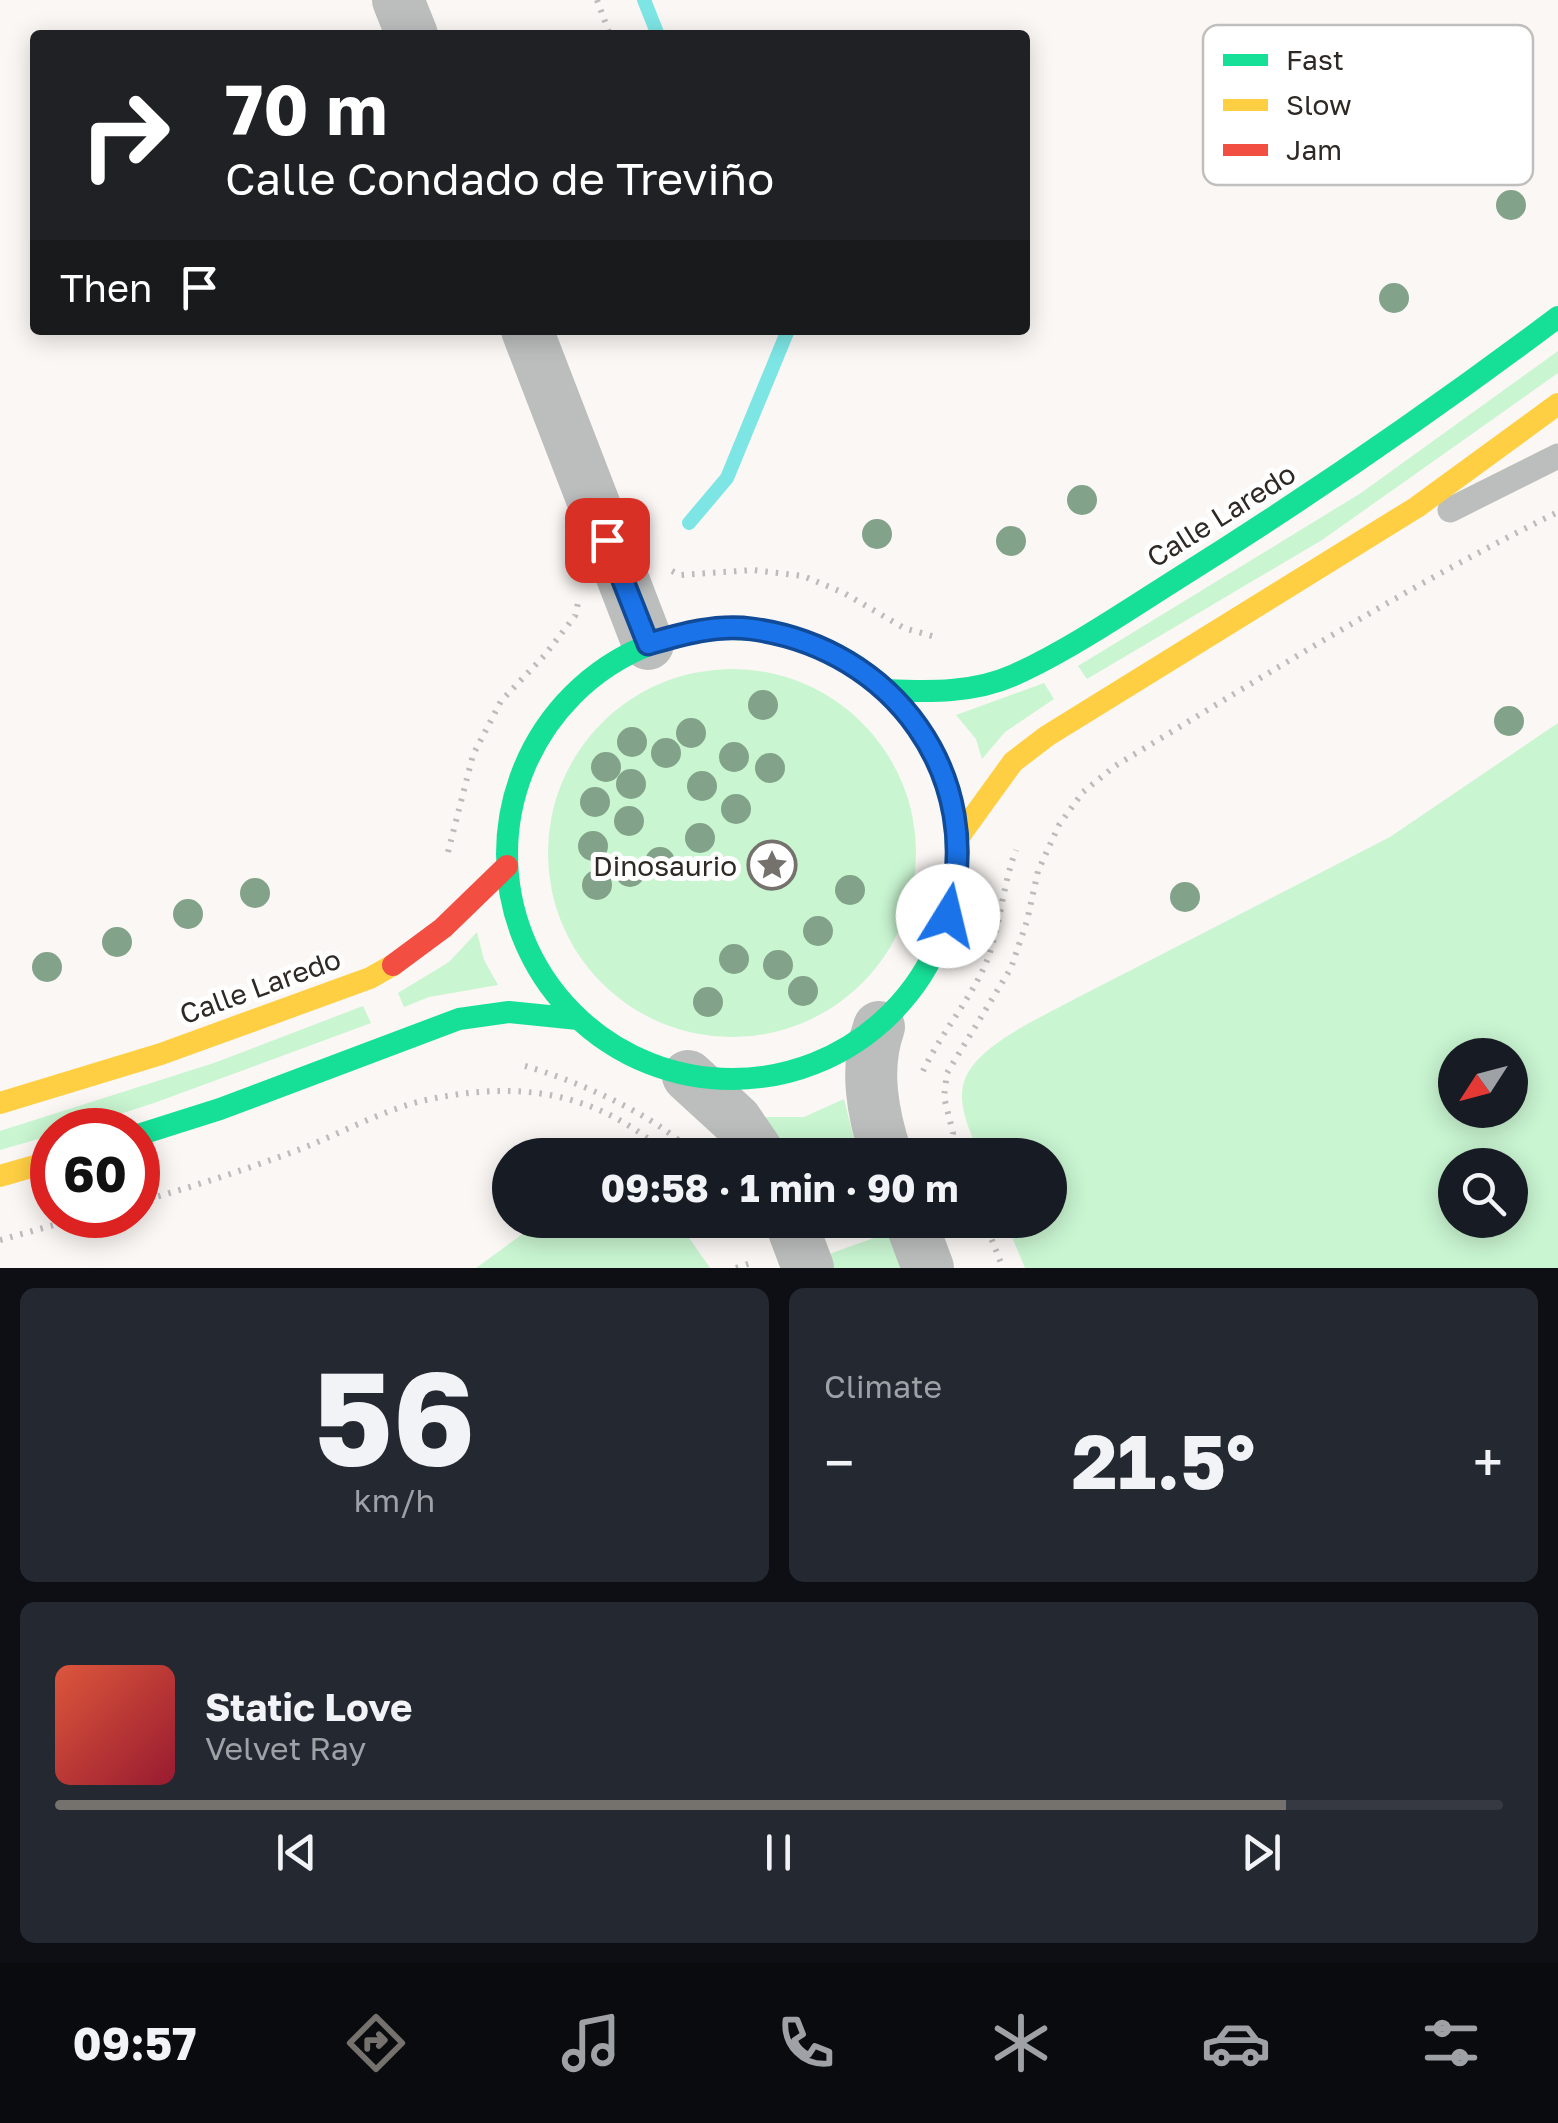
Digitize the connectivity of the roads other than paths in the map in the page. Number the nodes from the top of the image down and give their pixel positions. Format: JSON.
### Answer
{"nodes":[{"id":1,"x":398,"y":0,"type":"edge"},
{"id":2,"x":410,"y":30,"type":"edge"},
{"id":3,"x":1558,"y":318,"type":"edge"},
{"id":4,"x":528,"y":335,"type":"edge"},
{"id":5,"x":1558,"y":404,"type":"edge"},
{"id":6,"x":1558,"y":456,"type":"edge"},
{"id":7,"x":1336,"y":560,"type":"junction"},
{"id":8,"x":648,"y":644,"type":"junction"},
{"id":9,"x":888,"y":690,"type":"junction"},
{"id":10,"x":958,"y":838,"type":"junction"},
{"id":11,"x":507,"y":866,"type":"junction"},
{"id":12,"x":578,"y":1019,"type":"junction"},
{"id":13,"x":879,"y":1027,"type":"junction"},
{"id":14,"x":688,"y":1076,"type":"junction"},
{"id":15,"x":0,"y":1102,"type":"edge"},
{"id":16,"x":160,"y":1128,"type":"edge"},
{"id":17,"x":748,"y":1138,"type":"edge"},
{"id":18,"x":882,"y":1138,"type":"edge"},
{"id":19,"x":30,"y":1167,"type":"edge"},
{"id":20,"x":0,"y":1176,"type":"edge"},
{"id":21,"x":797,"y":1238,"type":"edge"},
{"id":22,"x":917,"y":1238,"type":"edge"},
{"id":23,"x":808,"y":1268,"type":"edge"},
{"id":24,"x":928,"y":1268,"type":"edge"}],
"edges":[{"from":1,"to":2,"type":"street"},
{"from":3,"to":9,"type":"main road","name":"Calle Laredo"},
{"from":4,"to":8,"type":"street"},
{"from":5,"to":7,"type":"main road"},
{"from":6,"to":7,"type":"lane"},
{"from":7,"to":10,"type":"main road"},
{"from":8,"to":9,"type":"main road"},
{"from":8,"to":11,"type":"main road"},
{"from":9,"to":10,"type":"main road"},
{"from":10,"to":13,"type":"main road"},
{"from":11,"to":12,"type":"main road"},
{"from":11,"to":15,"type":"main road","name":"Calle Laredo"},
{"from":12,"to":14,"type":"main road"},
{"from":12,"to":16,"type":"main road"},
{"from":13,"to":14,"type":"main road"},
{"from":13,"to":18,"type":"street"},
{"from":14,"to":17,"type":"street"},
{"from":19,"to":20,"type":"main road"},
{"from":21,"to":23,"type":"street"},
{"from":22,"to":24,"type":"street"}]}
